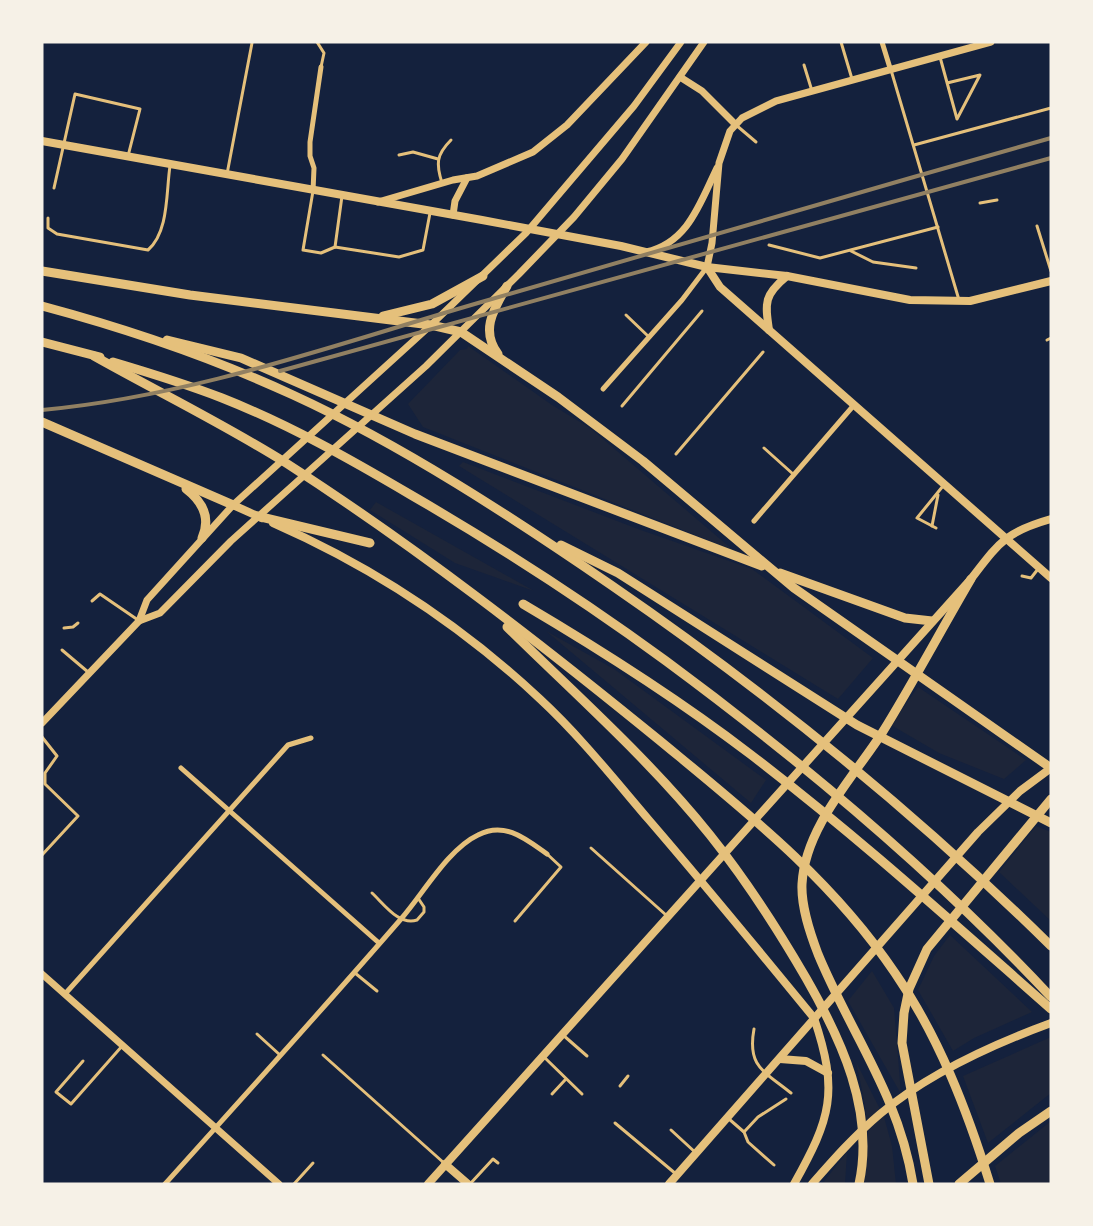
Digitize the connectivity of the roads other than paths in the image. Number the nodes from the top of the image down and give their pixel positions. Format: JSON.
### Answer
{"nodes":[{"id":1,"x":317,"y":42,"type":"edge"},
{"id":2,"x":646,"y":42,"type":"edge"},
{"id":3,"x":681,"y":42,"type":"edge"},
{"id":4,"x":704,"y":42,"type":"edge"},
{"id":5,"x":842,"y":42,"type":"edge"},
{"id":6,"x":882,"y":42,"type":"edge"},
{"id":7,"x":991,"y":42,"type":"edge"},
{"id":8,"x":252,"y":43,"type":"edge"},
{"id":9,"x":939,"y":55,"type":"junction"},
{"id":10,"x":804,"y":64,"type":"dead end"},
{"id":11,"x":321,"y":67,"type":"joint"},
{"id":12,"x":890,"y":69,"type":"junction"},
{"id":13,"x":680,"y":77,"type":"junction"},
{"id":14,"x":852,"y":79,"type":"junction"},
{"id":15,"x":947,"y":83,"type":"junction"},
{"id":16,"x":812,"y":91,"type":"junction"},
{"id":17,"x":1051,"y":108,"type":"edge"},
{"id":18,"x":735,"y":124,"type":"junction"},
{"id":19,"x":451,"y":140,"type":"dead end"},
{"id":20,"x":42,"y":141,"type":"edge"},
{"id":21,"x":756,"y":142,"type":"dead end"},
{"id":22,"x":63,"y":145,"type":"junction"},
{"id":23,"x":913,"y":146,"type":"junction"},
{"id":24,"x":399,"y":155,"type":"dead end"},
{"id":25,"x":128,"y":157,"type":"junction"},
{"id":26,"x":438,"y":159,"type":"junction"},
{"id":27,"x":719,"y":163,"type":"junction"},
{"id":28,"x":170,"y":165,"type":"junction"},
{"id":29,"x":227,"y":176,"type":"junction"},
{"id":30,"x":467,"y":178,"type":"junction"},
{"id":31,"x":442,"y":183,"type":"junction"},
{"id":32,"x":54,"y":188,"type":"dead end"},
{"id":33,"x":313,"y":191,"type":"junction"},
{"id":34,"x":342,"y":196,"type":"junction"},
{"id":35,"x":997,"y":200,"type":"dead end"},
{"id":36,"x":377,"y":202,"type":"junction"},
{"id":37,"x":980,"y":203,"type":"dead end"},
{"id":38,"x":431,"y":211,"type":"junction"},
{"id":39,"x":453,"y":215,"type":"junction"},
{"id":40,"x":48,"y":218,"type":"dead end"},
{"id":41,"x":1037,"y":226,"type":"dead end"},
{"id":42,"x":938,"y":227,"type":"junction"},
{"id":43,"x":769,"y":245,"type":"dead end"},
{"id":44,"x":335,"y":247,"type":"junction"},
{"id":45,"x":849,"y":250,"type":"junction"},
{"id":46,"x":645,"y":252,"type":"junction"},
{"id":47,"x":707,"y":267,"type":"junction"},
{"id":48,"x":916,"y":268,"type":"dead end"},
{"id":49,"x":42,"y":271,"type":"edge"},
{"id":50,"x":1051,"y":271,"type":"edge"},
{"id":51,"x":483,"y":276,"type":"junction"},
{"id":52,"x":787,"y":276,"type":"junction"},
{"id":53,"x":1051,"y":281,"type":"edge"},
{"id":54,"x":507,"y":286,"type":"junction"},
{"id":55,"x":960,"y":301,"type":"junction"},
{"id":56,"x":42,"y":306,"type":"edge"},
{"id":57,"x":702,"y":311,"type":"dead end"},
{"id":58,"x":626,"y":315,"type":"dead end"},
{"id":59,"x":371,"y":318,"type":"junction"},
{"id":60,"x":431,"y":325,"type":"junction"},
{"id":61,"x":111,"y":326,"type":"junction"},
{"id":62,"x":769,"y":330,"type":"junction"},
{"id":63,"x":461,"y":332,"type":"junction"},
{"id":64,"x":649,"y":337,"type":"junction"},
{"id":65,"x":42,"y":342,"type":"edge"},
{"id":66,"x":763,"y":351,"type":"dead end"},
{"id":67,"x":94,"y":356,"type":"junction"},
{"id":68,"x":501,"y":358,"type":"junction"},
{"id":69,"x":603,"y":389,"type":"dead end"},
{"id":70,"x":854,"y":405,"type":"junction"},
{"id":71,"x":622,"y":406,"type":"dead end"},
{"id":72,"x":42,"y":422,"type":"edge"},
{"id":73,"x":764,"y":448,"type":"dead end"},
{"id":74,"x":676,"y":454,"type":"dead end"},
{"id":75,"x":793,"y":474,"type":"junction"},
{"id":76,"x":172,"y":479,"type":"junction"},
{"id":77,"x":944,"y":484,"type":"junction"},
{"id":78,"x":938,"y":495,"type":"junction"},
{"id":79,"x":233,"y":505,"type":"junction"},
{"id":80,"x":257,"y":516,"type":"junction"},
{"id":81,"x":1051,"y":519,"type":"edge"},
{"id":82,"x":754,"y":521,"type":"dead end"},
{"id":83,"x":932,"y":526,"type":"junction"},
{"id":84,"x":936,"y":528,"type":"dead end"},
{"id":85,"x":532,"y":530,"type":"junction"},
{"id":86,"x":1005,"y":537,"type":"junction"},
{"id":87,"x":202,"y":538,"type":"junction"},
{"id":88,"x":370,"y":543,"type":"dead end"},
{"id":89,"x":1039,"y":567,"type":"junction"},
{"id":90,"x":1022,"y":576,"type":"dead end"},
{"id":91,"x":1051,"y":578,"type":"edge"},
{"id":92,"x":971,"y":579,"type":"junction"},
{"id":93,"x":92,"y":601,"type":"dead end"},
{"id":94,"x":523,"y":604,"type":"dead end"},
{"id":95,"x":484,"y":605,"type":"junction"},
{"id":96,"x":139,"y":621,"type":"junction"},
{"id":97,"x":932,"y":621,"type":"junction"},
{"id":98,"x":78,"y":623,"type":"dead end"},
{"id":99,"x":63,"y":628,"type":"dead end"},
{"id":100,"x":62,"y":650,"type":"dead end"},
{"id":101,"x":88,"y":672,"type":"junction"},
{"id":102,"x":42,"y":723,"type":"edge"},
{"id":103,"x":42,"y":737,"type":"edge"},
{"id":104,"x":311,"y":738,"type":"dead end"},
{"id":105,"x":181,"y":768,"type":"dead end"},
{"id":106,"x":1051,"y":768,"type":"edge"},
{"id":107,"x":997,"y":796,"type":"junction"},
{"id":108,"x":1051,"y":799,"type":"edge"},
{"id":109,"x":230,"y":810,"type":"junction"},
{"id":110,"x":1051,"y":814,"type":"edge"},
{"id":111,"x":1051,"y":823,"type":"edge"},
{"id":112,"x":591,"y":848,"type":"dead end"},
{"id":113,"x":547,"y":854,"type":"joint"},
{"id":114,"x":42,"y":855,"type":"edge"},
{"id":115,"x":699,"y":879,"type":"junction"},
{"id":116,"x":372,"y":893,"type":"dead end"},
{"id":117,"x":418,"y":898,"type":"junction"},
{"id":118,"x":666,"y":916,"type":"junction"},
{"id":119,"x":400,"y":920,"type":"junction"},
{"id":120,"x":515,"y":921,"type":"dead end"},
{"id":121,"x":379,"y":944,"type":"junction"},
{"id":122,"x":1051,"y":946,"type":"edge"},
{"id":123,"x":354,"y":972,"type":"junction"},
{"id":124,"x":42,"y":974,"type":"edge"},
{"id":125,"x":377,"y":991,"type":"dead end"},
{"id":126,"x":65,"y":994,"type":"junction"},
{"id":127,"x":1051,"y":997,"type":"edge"},
{"id":128,"x":1051,"y":1009,"type":"edge"},
{"id":129,"x":814,"y":1018,"type":"junction"},
{"id":130,"x":1051,"y":1023,"type":"edge"},
{"id":131,"x":754,"y":1029,"type":"dead end"},
{"id":132,"x":257,"y":1034,"type":"dead end"},
{"id":133,"x":562,"y":1034,"type":"junction"},
{"id":134,"x":123,"y":1045,"type":"junction"},
{"id":135,"x":280,"y":1055,"type":"junction"},
{"id":136,"x":323,"y":1055,"type":"dead end"},
{"id":137,"x":542,"y":1056,"type":"junction"},
{"id":138,"x":587,"y":1056,"type":"dead end"},
{"id":139,"x":780,"y":1059,"type":"junction"},
{"id":140,"x":84,"y":1061,"type":"dead end"},
{"id":141,"x":828,"y":1072,"type":"junction"},
{"id":142,"x":767,"y":1073,"type":"junction"},
{"id":143,"x":628,"y":1076,"type":"dead end"},
{"id":144,"x":565,"y":1080,"type":"junction"},
{"id":145,"x":620,"y":1086,"type":"dead end"},
{"id":146,"x":791,"y":1093,"type":"dead end"},
{"id":147,"x":552,"y":1094,"type":"dead end"},
{"id":148,"x":582,"y":1094,"type":"dead end"},
{"id":149,"x":786,"y":1099,"type":"dead end"},
{"id":150,"x":1051,"y":1111,"type":"edge"},
{"id":151,"x":728,"y":1118,"type":"junction"},
{"id":152,"x":615,"y":1123,"type":"dead end"},
{"id":153,"x":216,"y":1127,"type":"junction"},
{"id":154,"x":670,"y":1130,"type":"dead end"},
{"id":155,"x":744,"y":1132,"type":"junction"},
{"id":156,"x":696,"y":1153,"type":"junction"},
{"id":157,"x":313,"y":1163,"type":"dead end"},
{"id":158,"x":498,"y":1163,"type":"dead end"},
{"id":159,"x":445,"y":1164,"type":"junction"},
{"id":160,"x":774,"y":1165,"type":"dead end"},
{"id":161,"x":677,"y":1175,"type":"junction"},
{"id":162,"x":165,"y":1184,"type":"edge"},
{"id":163,"x":279,"y":1184,"type":"edge"},
{"id":164,"x":294,"y":1184,"type":"edge"},
{"id":165,"x":428,"y":1184,"type":"edge"},
{"id":166,"x":469,"y":1184,"type":"edge"},
{"id":167,"x":669,"y":1184,"type":"edge"},
{"id":168,"x":794,"y":1184,"type":"edge"},
{"id":169,"x":812,"y":1184,"type":"edge"},
{"id":170,"x":859,"y":1184,"type":"edge"},
{"id":171,"x":913,"y":1184,"type":"edge"},
{"id":172,"x":929,"y":1184,"type":"edge"},
{"id":173,"x":959,"y":1184,"type":"edge"},
{"id":174,"x":990,"y":1184,"type":"edge"}],
"edges":[{"from":1,"to":11,"type":"lane"},
{"from":2,"to":30,"type":"street"},
{"from":3,"to":51,"type":"street"},
{"from":4,"to":13,"type":"street"},
{"from":5,"to":14,"type":"lane"},
{"from":6,"to":12,"type":"street"},
{"from":7,"to":9,"type":"street"},
{"from":8,"to":29,"type":"lane"},
{"from":9,"to":12,"type":"street"},
{"from":9,"to":15,"type":"lane"},
{"from":10,"to":16,"type":"lane"},
{"from":11,"to":33,"type":"street"},
{"from":12,"to":14,"type":"street"},
{"from":12,"to":23,"type":"lane"},
{"from":13,"to":18,"type":"street"},
{"from":13,"to":54,"type":"street"},
{"from":14,"to":16,"type":"street"},
{"from":15,"to":15,"type":"lane"},
{"from":16,"to":18,"type":"street"},
{"from":17,"to":23,"type":"lane"},
{"from":18,"to":21,"type":"lane"},
{"from":18,"to":27,"type":"street"},
{"from":19,"to":26,"type":"lane"},
{"from":20,"to":22,"type":"main road"},
{"from":22,"to":25,"type":"main road"},
{"from":22,"to":25,"type":"lane"},
{"from":22,"to":32,"type":"lane"},
{"from":23,"to":42,"type":"lane"},
{"from":24,"to":26,"type":"lane"},
{"from":25,"to":28,"type":"main road"},
{"from":26,"to":31,"type":"lane"},
{"from":27,"to":46,"type":"street"},
{"from":27,"to":47,"type":"street"},
{"from":28,"to":29,"type":"main road"},
{"from":28,"to":40,"type":"lane"},
{"from":29,"to":33,"type":"main road"},
{"from":30,"to":31,"type":"street"},
{"from":30,"to":39,"type":"street"},
{"from":31,"to":36,"type":"street"},
{"from":33,"to":34,"type":"main road"},
{"from":33,"to":44,"type":"lane"},
{"from":34,"to":36,"type":"main road"},
{"from":34,"to":44,"type":"lane"},
{"from":35,"to":37,"type":"lane"},
{"from":36,"to":38,"type":"main road"},
{"from":38,"to":39,"type":"main road"},
{"from":38,"to":44,"type":"lane"},
{"from":39,"to":46,"type":"main road"},
{"from":41,"to":50,"type":"lane"},
{"from":42,"to":45,"type":"lane"},
{"from":42,"to":55,"type":"lane"},
{"from":43,"to":45,"type":"lane"},
{"from":45,"to":48,"type":"lane"},
{"from":46,"to":47,"type":"main road"},
{"from":47,"to":52,"type":"main road"},
{"from":47,"to":62,"type":"main road"},
{"from":47,"to":64,"type":"street"},
{"from":49,"to":59,"type":"highway"},
{"from":51,"to":59,"type":"highway"},
{"from":51,"to":60,"type":"street"},
{"from":52,"to":55,"type":"main road"},
{"from":52,"to":62,"type":"main road"},
{"from":53,"to":55,"type":"main road"},
{"from":54,"to":63,"type":"street"},
{"from":54,"to":68,"type":"highway"},
{"from":56,"to":61,"type":"highway"},
{"from":57,"to":71,"type":"lane"},
{"from":58,"to":64,"type":"lane"},
{"from":59,"to":60,"type":"highway"},
{"from":60,"to":63,"type":"highway"},
{"from":60,"to":79,"type":"street"},
{"from":61,"to":85,"type":"highway"},
{"from":61,"to":97,"type":"highway"},
{"from":62,"to":70,"type":"main road"},
{"from":63,"to":68,"type":"highway"},
{"from":63,"to":80,"type":"street"},
{"from":64,"to":69,"type":"street"},
{"from":65,"to":67,"type":"highway"},
{"from":66,"to":74,"type":"lane"},
{"from":67,"to":95,"type":"highway"},
{"from":67,"to":127,"type":"highway"},
{"from":68,"to":106,"type":"highway"},
{"from":70,"to":75,"type":"street"},
{"from":70,"to":77,"type":"main road"},
{"from":72,"to":76,"type":"highway"},
{"from":73,"to":75,"type":"lane"},
{"from":75,"to":82,"type":"street"},
{"from":76,"to":79,"type":"highway"},
{"from":76,"to":87,"type":"highway"},
{"from":77,"to":78,"type":"lane"},
{"from":77,"to":86,"type":"main road"},
{"from":78,"to":83,"type":"lane"},
{"from":78,"to":83,"type":"lane"},
{"from":79,"to":80,"type":"main road"},
{"from":79,"to":87,"type":"street"},
{"from":80,"to":88,"type":"highway"},
{"from":80,"to":96,"type":"street"},
{"from":80,"to":115,"type":"main road"},
{"from":81,"to":86,"type":"main road"},
{"from":83,"to":84,"type":"lane"},
{"from":85,"to":107,"type":"highway"},
{"from":85,"to":122,"type":"highway"},
{"from":86,"to":89,"type":"main road"},
{"from":86,"to":92,"type":"main road"},
{"from":87,"to":96,"type":"street"},
{"from":89,"to":90,"type":"lane"},
{"from":89,"to":91,"type":"main road"},
{"from":92,"to":97,"type":"main road"},
{"from":92,"to":171,"type":"highway"},
{"from":93,"to":96,"type":"lane"},
{"from":94,"to":128,"type":"highway"},
{"from":95,"to":170,"type":"highway"},
{"from":95,"to":174,"type":"highway"},
{"from":96,"to":101,"type":"street"},
{"from":97,"to":115,"type":"main road"},
{"from":98,"to":99,"type":"lane"},
{"from":100,"to":101,"type":"lane"},
{"from":101,"to":102,"type":"street"},
{"from":103,"to":114,"type":"lane"},
{"from":104,"to":109,"type":"street"},
{"from":105,"to":109,"type":"street"},
{"from":106,"to":129,"type":"main road"},
{"from":107,"to":110,"type":"highway"},
{"from":107,"to":111,"type":"highway"},
{"from":108,"to":172,"type":"highway"},
{"from":109,"to":121,"type":"street"},
{"from":109,"to":126,"type":"street"},
{"from":112,"to":118,"type":"lane"},
{"from":113,"to":117,"type":"street"},
{"from":113,"to":120,"type":"lane"},
{"from":115,"to":118,"type":"main road"},
{"from":115,"to":129,"type":"main road"},
{"from":116,"to":119,"type":"lane"},
{"from":117,"to":119,"type":"street"},
{"from":117,"to":119,"type":"lane"},
{"from":118,"to":133,"type":"main road"},
{"from":119,"to":121,"type":"street"},
{"from":121,"to":123,"type":"street"},
{"from":123,"to":125,"type":"lane"},
{"from":123,"to":135,"type":"street"},
{"from":124,"to":126,"type":"street"},
{"from":126,"to":134,"type":"street"},
{"from":129,"to":139,"type":"main road"},
{"from":129,"to":141,"type":"main road"},
{"from":130,"to":169,"type":"main road"},
{"from":131,"to":142,"type":"lane"},
{"from":132,"to":135,"type":"lane"},
{"from":133,"to":137,"type":"main road"},
{"from":133,"to":138,"type":"lane"},
{"from":134,"to":140,"type":"lane"},
{"from":134,"to":153,"type":"street"},
{"from":135,"to":153,"type":"street"},
{"from":136,"to":159,"type":"lane"},
{"from":137,"to":144,"type":"lane"},
{"from":137,"to":159,"type":"main road"},
{"from":139,"to":141,"type":"main road"},
{"from":139,"to":142,"type":"main road"},
{"from":141,"to":168,"type":"main road"},
{"from":142,"to":146,"type":"lane"},
{"from":142,"to":151,"type":"main road"},
{"from":143,"to":145,"type":"lane"},
{"from":144,"to":147,"type":"lane"},
{"from":144,"to":148,"type":"lane"},
{"from":149,"to":155,"type":"lane"},
{"from":150,"to":173,"type":"highway"},
{"from":151,"to":155,"type":"lane"},
{"from":151,"to":156,"type":"main road"},
{"from":152,"to":161,"type":"lane"},
{"from":153,"to":162,"type":"street"},
{"from":153,"to":163,"type":"street"},
{"from":154,"to":156,"type":"lane"},
{"from":155,"to":160,"type":"lane"},
{"from":156,"to":161,"type":"main road"},
{"from":157,"to":164,"type":"lane"},
{"from":158,"to":166,"type":"lane"},
{"from":159,"to":165,"type":"main road"},
{"from":159,"to":166,"type":"main road"},
{"from":161,"to":167,"type":"main road"}]}
